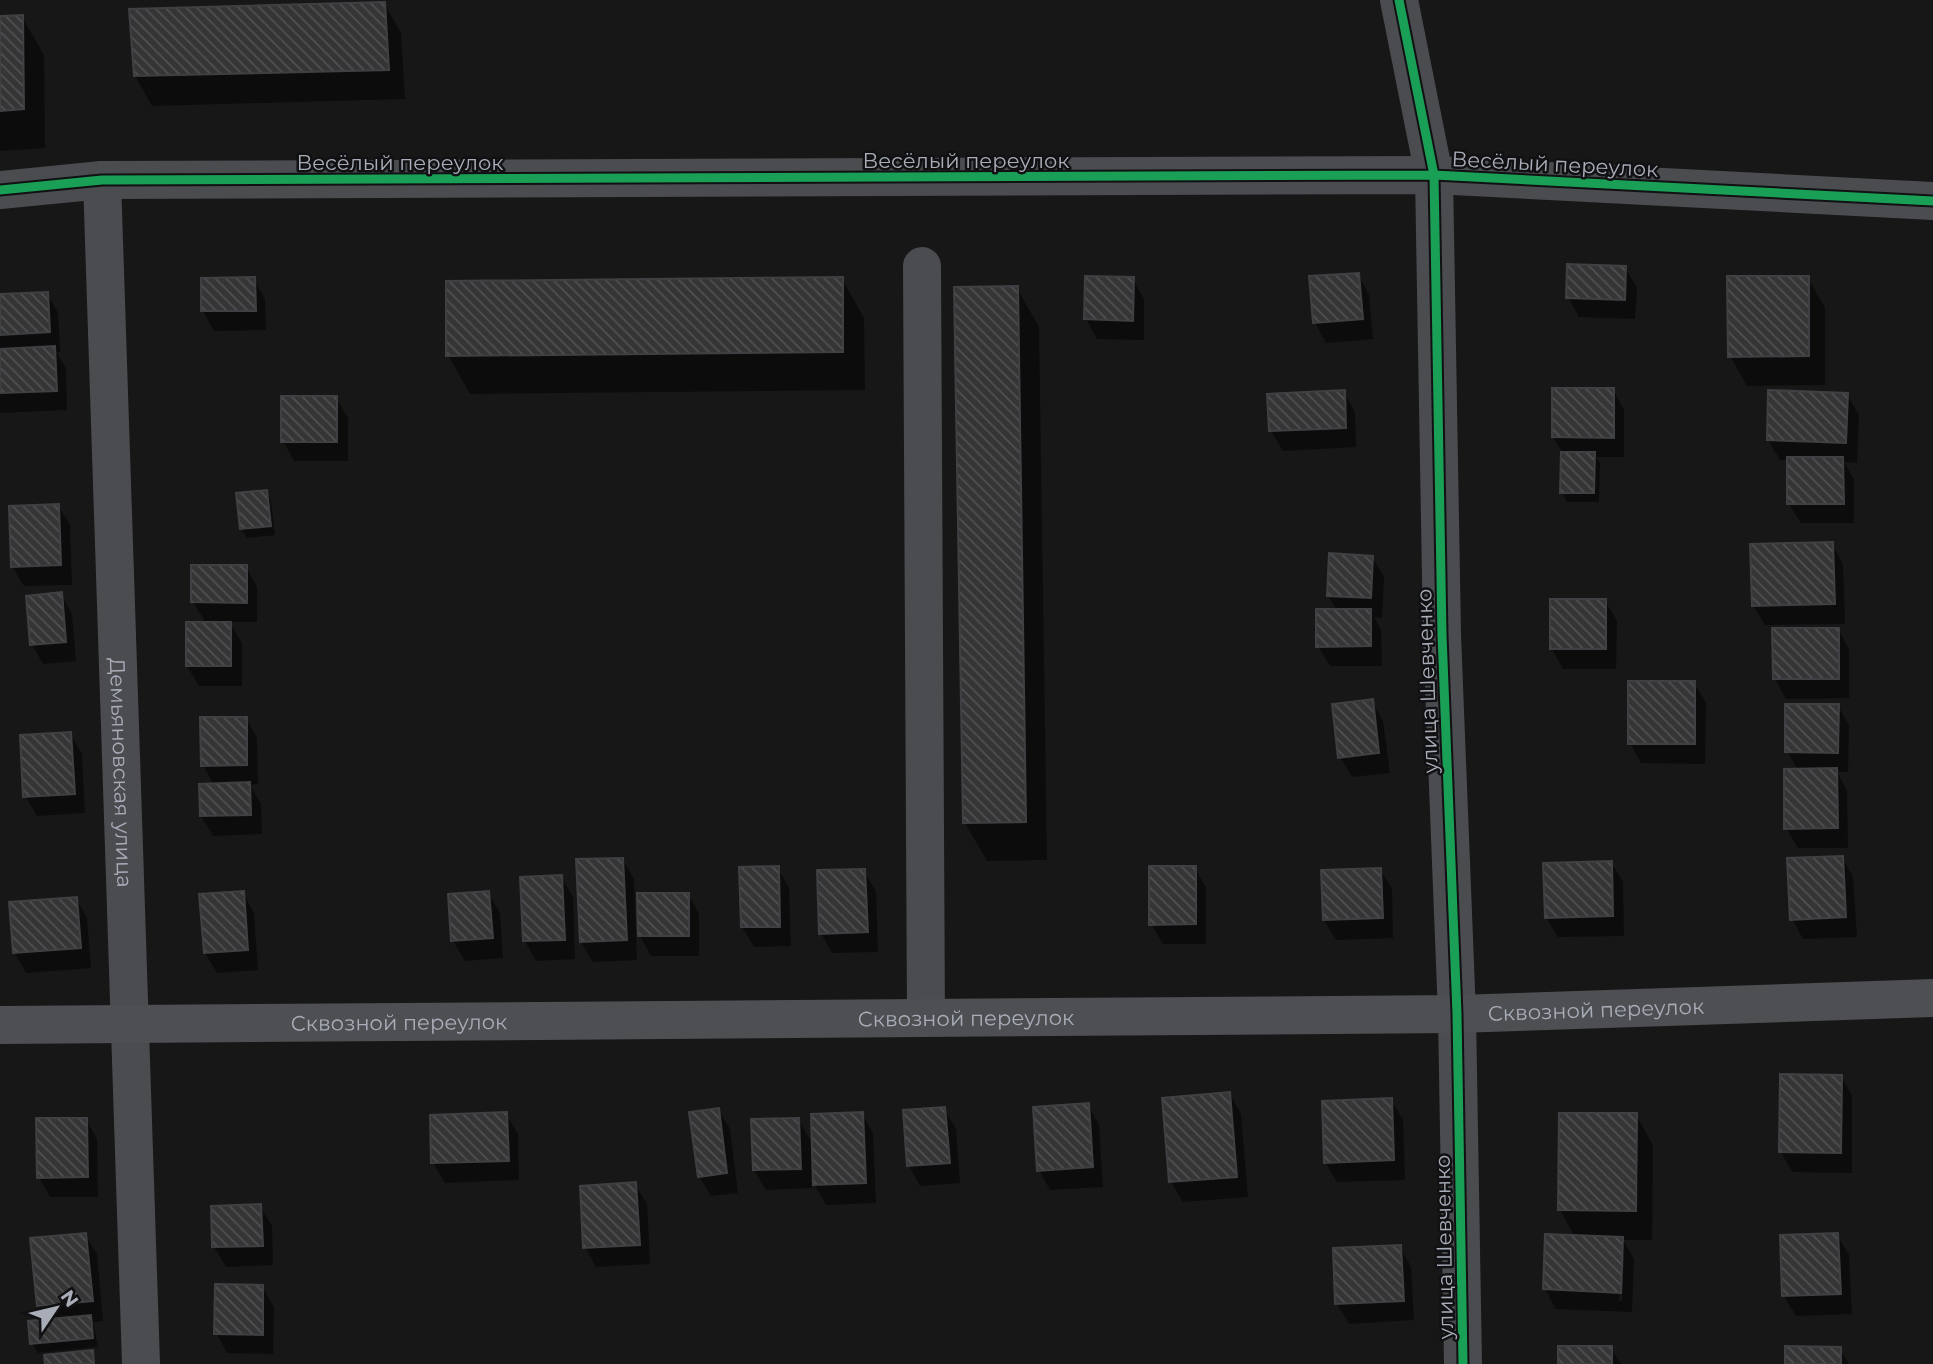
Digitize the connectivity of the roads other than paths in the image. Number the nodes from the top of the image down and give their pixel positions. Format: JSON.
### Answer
{"nodes":[{"id":1,"x":1399,"y":0,"type":"edge"},
{"id":2,"x":1434,"y":175,"type":"junction"},
{"id":3,"x":102,"y":180,"type":"junction"},
{"id":4,"x":0,"y":190,"type":"edge"},
{"id":5,"x":1933,"y":201,"type":"edge"},
{"id":6,"x":922,"y":266,"type":"dead end"},
{"id":7,"x":1933,"y":998,"type":"edge"},
{"id":8,"x":1458,"y":1014,"type":"junction"},
{"id":9,"x":926,"y":1017,"type":"junction"},
{"id":10,"x":131,"y":1021,"type":"junction"},
{"id":11,"x":0,"y":1024,"type":"edge"},
{"id":12,"x":141,"y":1364,"type":"edge"},
{"id":13,"x":1463,"y":1364,"type":"edge"}],
"edges":[{"from":1,"to":2,"type":"street","name":"улица Шевченко"},
{"from":2,"to":3,"type":"street","name":"Весёлый переулок"},
{"from":2,"to":5,"type":"street","name":"Весёлый переулок"},
{"from":2,"to":8,"type":"street","name":"улица Шевченко"},
{"from":3,"to":4,"type":"street","name":"Весёлый переулок"},
{"from":3,"to":10,"type":"street","name":"Демьяновская улица"},
{"from":6,"to":9,"type":"street"},
{"from":7,"to":8,"type":"main road","name":"Сквозной переулок"},
{"from":8,"to":9,"type":"main road","name":"Сквозной переулок"},
{"from":8,"to":13,"type":"street","name":"улица Шевченко"},
{"from":9,"to":10,"type":"main road","name":"Сквозной переулок"},
{"from":10,"to":11,"type":"main road","name":"Сквозной переулок"},
{"from":10,"to":12,"type":"street","name":"Демьяновская улица"}]}
